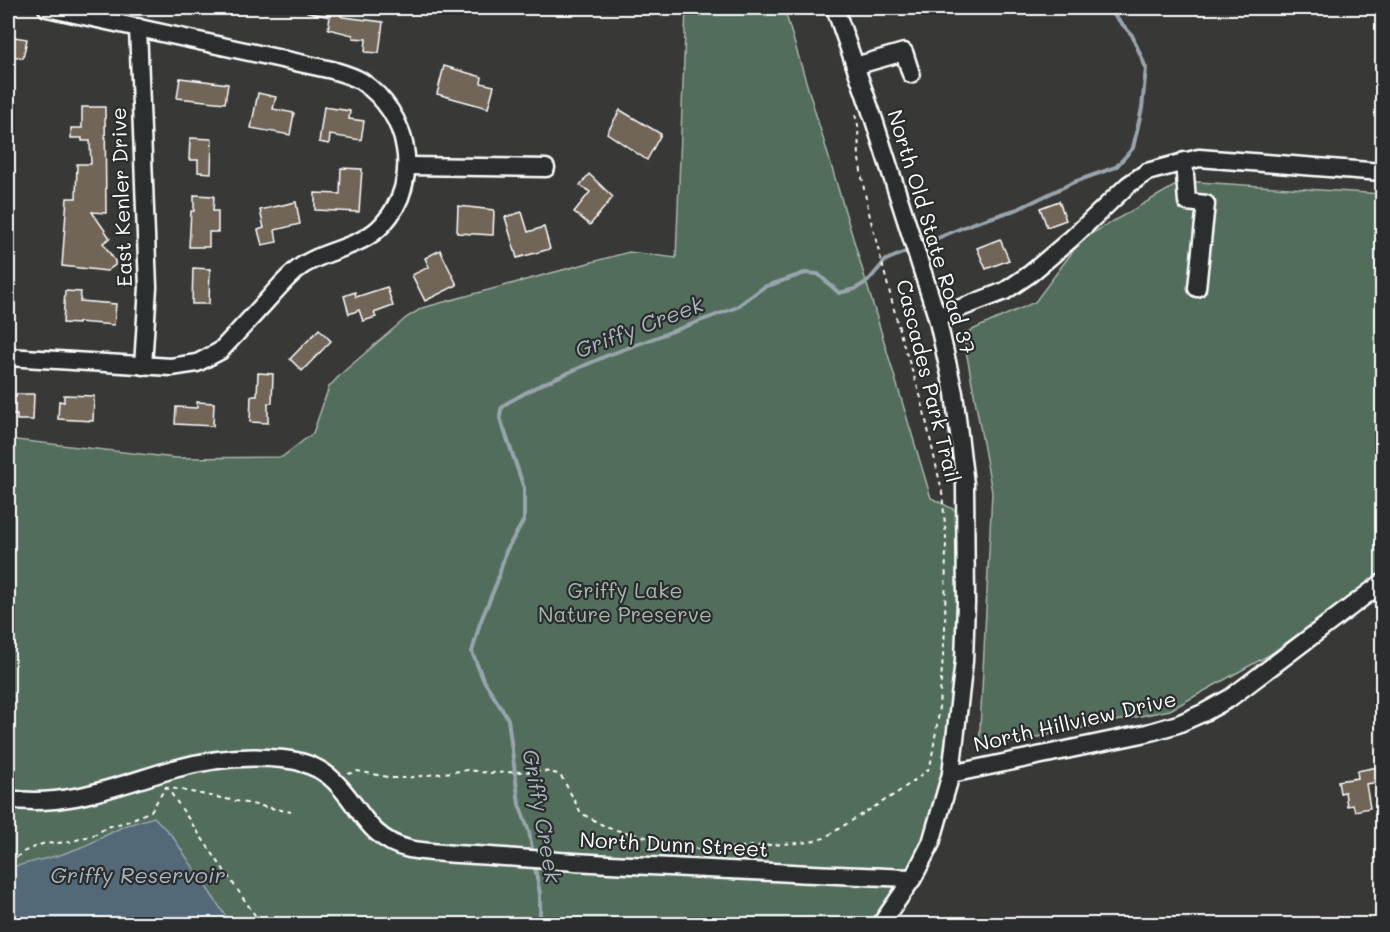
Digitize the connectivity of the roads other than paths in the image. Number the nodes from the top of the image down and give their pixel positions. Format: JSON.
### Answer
{"nodes":[{"id":1,"x":47,"y":8,"type":"edge"},
{"id":2,"x":835,"y":8,"type":"edge"},
{"id":3,"x":138,"y":27,"type":"junction"},
{"id":4,"x":855,"y":66,"type":"junction"},
{"id":5,"x":911,"y":74,"type":"dead end"},
{"id":6,"x":1184,"y":161,"type":"junction"},
{"id":7,"x":408,"y":166,"type":"junction"},
{"id":8,"x":546,"y":168,"type":"dead end"},
{"id":9,"x":1383,"y":172,"type":"edge"},
{"id":10,"x":1197,"y":288,"type":"dead end"},
{"id":11,"x":938,"y":317,"type":"junction"},
{"id":12,"x":8,"y":357,"type":"edge"},
{"id":13,"x":143,"y":366,"type":"junction"},
{"id":14,"x":1383,"y":583,"type":"edge"},
{"id":15,"x":951,"y":774,"type":"junction"},
{"id":16,"x":8,"y":799,"type":"edge"},
{"id":17,"x":913,"y":878,"type":"junction"},
{"id":18,"x":881,"y":924,"type":"edge"}],
"edges":[{"from":1,"to":3,"type":"street"},
{"from":2,"to":4,"type":"street","name":"North Old State Road 37"},
{"from":3,"to":7,"type":"street"},
{"from":3,"to":13,"type":"street","name":"East Kenler Drive"},
{"from":4,"to":5,"type":"street"},
{"from":4,"to":11,"type":"street","name":"North Old State Road 37"},
{"from":6,"to":9,"type":"street"},
{"from":6,"to":10,"type":"street"},
{"from":6,"to":11,"type":"street"},
{"from":7,"to":8,"type":"street"},
{"from":7,"to":13,"type":"street"},
{"from":11,"to":15,"type":"street","name":"North Old State Road 37"},
{"from":12,"to":13,"type":"street"},
{"from":14,"to":15,"type":"street","name":"North Hillview Drive"},
{"from":15,"to":17,"type":"street","name":"North Old State Road 37"},
{"from":16,"to":17,"type":"street","name":"North Dunn Street"},
{"from":17,"to":18,"type":"street","name":"North Old State Road 37"}]}
